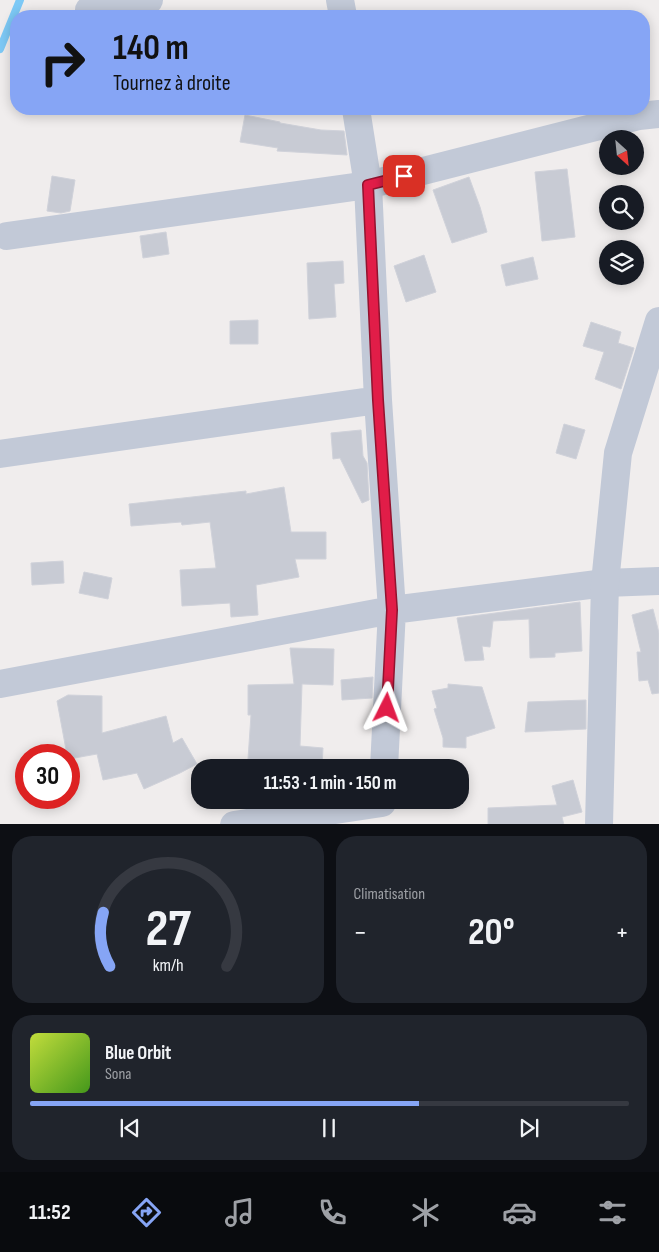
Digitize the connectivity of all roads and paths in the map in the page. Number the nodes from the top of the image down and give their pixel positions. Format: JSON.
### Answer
{"nodes":[{"id":1,"x":148,"y":0,"type":"edge"},
{"id":2,"x":90,"y":10,"type":"dead end"},
{"id":3,"x":357,"y":115,"type":"edge"},
{"id":4,"x":649,"y":115,"type":"edge"},
{"id":5,"x":368,"y":185,"type":"junction"},
{"id":6,"x":7,"y":236,"type":"dead end"},
{"id":7,"x":659,"y":321,"type":"edge"},
{"id":8,"x":378,"y":400,"type":"junction"},
{"id":9,"x":0,"y":454,"type":"edge"},
{"id":10,"x":659,"y":581,"type":"edge"},
{"id":11,"x":605,"y":583,"type":"junction"},
{"id":12,"x":392,"y":610,"type":"junction"},
{"id":13,"x":0,"y":684,"type":"edge"},
{"id":14,"x":384,"y":759,"type":"edge"},
{"id":15,"x":381,"y":809,"type":"edge"},
{"id":16,"x":234,"y":824,"type":"edge"},
{"id":17,"x":599,"y":824,"type":"edge"}],
"edges":[{"from":1,"to":2,"type":"street"},
{"from":3,"to":5,"type":"street"},
{"from":4,"to":5,"type":"street"},
{"from":5,"to":6,"type":"street"},
{"from":5,"to":8,"type":"street"},
{"from":7,"to":11,"type":"street"},
{"from":8,"to":9,"type":"street"},
{"from":8,"to":12,"type":"street"},
{"from":10,"to":11,"type":"street"},
{"from":11,"to":12,"type":"street"},
{"from":11,"to":17,"type":"street"},
{"from":12,"to":13,"type":"street"},
{"from":12,"to":14,"type":"street"},
{"from":15,"to":16,"type":"street"}]}
